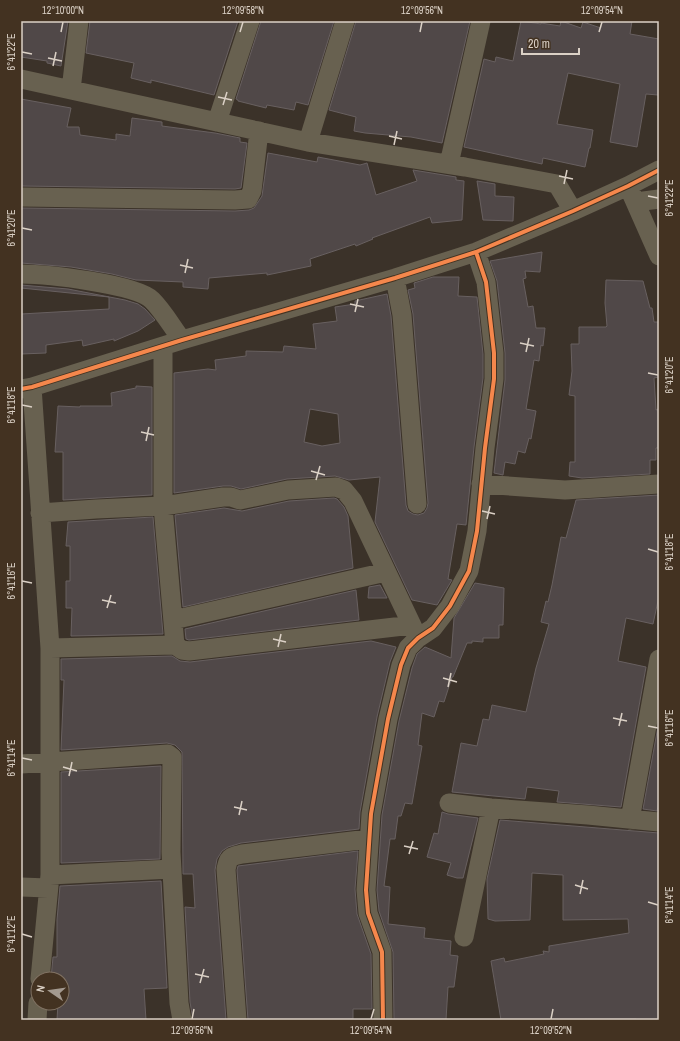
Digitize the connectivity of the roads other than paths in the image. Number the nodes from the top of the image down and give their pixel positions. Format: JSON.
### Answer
{"nodes":[{"id":1,"x":79,"y":21,"type":"edge"},
{"id":2,"x":250,"y":21,"type":"edge"},
{"id":3,"x":345,"y":21,"type":"edge"},
{"id":4,"x":481,"y":21,"type":"edge"},
{"id":5,"x":21,"y":79,"type":"edge"},
{"id":6,"x":71,"y":90,"type":"junction"},
{"id":7,"x":217,"y":122,"type":"junction"},
{"id":8,"x":259,"y":131,"type":"junction"},
{"id":9,"x":308,"y":142,"type":"junction"},
{"id":10,"x":449,"y":164,"type":"junction"},
{"id":11,"x":659,"y":170,"type":"edge"},
{"id":12,"x":632,"y":194,"type":"junction"},
{"id":13,"x":21,"y":197,"type":"edge"},
{"id":14,"x":659,"y":199,"type":"edge"},
{"id":15,"x":573,"y":211,"type":"junction"},
{"id":16,"x":476,"y":252,"type":"junction"},
{"id":17,"x":659,"y":256,"type":"edge"},
{"id":18,"x":21,"y":274,"type":"edge"},
{"id":19,"x":395,"y":278,"type":"junction"},
{"id":20,"x":182,"y":340,"type":"junction"},
{"id":21,"x":163,"y":346,"type":"junction"},
{"id":22,"x":26,"y":388,"type":"edge"},
{"id":23,"x":482,"y":484,"type":"junction"},
{"id":24,"x":659,"y":484,"type":"edge"},
{"id":25,"x":417,"y":504,"type":"dead end"},
{"id":26,"x":163,"y":506,"type":"junction"},
{"id":27,"x":40,"y":514,"type":"junction"},
{"id":28,"x":386,"y":572,"type":"junction"},
{"id":29,"x":173,"y":620,"type":"junction"},
{"id":30,"x":415,"y":632,"type":"junction"},
{"id":31,"x":175,"y":645,"type":"junction"},
{"id":32,"x":50,"y":648,"type":"junction"},
{"id":33,"x":659,"y":660,"type":"edge"},
{"id":34,"x":51,"y":763,"type":"junction"},
{"id":35,"x":21,"y":764,"type":"edge"},
{"id":36,"x":449,"y":803,"type":"dead end"},
{"id":37,"x":491,"y":808,"type":"junction"},
{"id":38,"x":630,"y":820,"type":"junction"},
{"id":39,"x":659,"y":822,"type":"edge"},
{"id":40,"x":369,"y":839,"type":"junction"},
{"id":41,"x":172,"y":869,"type":"junction"},
{"id":42,"x":49,"y":882,"type":"junction"},
{"id":43,"x":21,"y":887,"type":"edge"},
{"id":44,"x":464,"y":937,"type":"dead end"},
{"id":45,"x":41,"y":971,"type":"edge"},
{"id":46,"x":182,"y":1020,"type":"edge"},
{"id":47,"x":237,"y":1020,"type":"edge"},
{"id":48,"x":383,"y":1020,"type":"edge"}],
"edges":[{"from":1,"to":6,"type":"street"},
{"from":2,"to":7,"type":"street"},
{"from":3,"to":9,"type":"street"},
{"from":4,"to":10,"type":"street"},
{"from":5,"to":6,"type":"street"},
{"from":6,"to":7,"type":"street"},
{"from":7,"to":8,"type":"street"},
{"from":8,"to":9,"type":"street"},
{"from":8,"to":13,"type":"street"},
{"from":9,"to":10,"type":"street"},
{"from":10,"to":15,"type":"street"},
{"from":11,"to":12,"type":"street"},
{"from":12,"to":14,"type":"street"},
{"from":12,"to":15,"type":"street"},
{"from":12,"to":17,"type":"street"},
{"from":15,"to":16,"type":"street"},
{"from":16,"to":19,"type":"street"},
{"from":16,"to":23,"type":"street"},
{"from":18,"to":20,"type":"street"},
{"from":19,"to":20,"type":"street"},
{"from":19,"to":25,"type":"street"},
{"from":20,"to":21,"type":"street"},
{"from":21,"to":22,"type":"street"},
{"from":21,"to":26,"type":"street"},
{"from":22,"to":27,"type":"street"},
{"from":23,"to":24,"type":"street"},
{"from":23,"to":30,"type":"street"},
{"from":26,"to":27,"type":"street"},
{"from":26,"to":28,"type":"street"},
{"from":26,"to":29,"type":"street"},
{"from":27,"to":32,"type":"street"},
{"from":28,"to":29,"type":"street"},
{"from":28,"to":30,"type":"street"},
{"from":29,"to":31,"type":"street"},
{"from":30,"to":31,"type":"street"},
{"from":30,"to":40,"type":"street"},
{"from":31,"to":32,"type":"street"},
{"from":32,"to":34,"type":"street"},
{"from":33,"to":38,"type":"street"},
{"from":34,"to":35,"type":"street"},
{"from":34,"to":41,"type":"street"},
{"from":34,"to":42,"type":"street"},
{"from":36,"to":37,"type":"street"},
{"from":37,"to":38,"type":"street"},
{"from":37,"to":44,"type":"street"},
{"from":38,"to":39,"type":"street"},
{"from":40,"to":47,"type":"street"},
{"from":40,"to":48,"type":"street"},
{"from":41,"to":42,"type":"street"},
{"from":41,"to":46,"type":"street"},
{"from":42,"to":43,"type":"street"},
{"from":42,"to":45,"type":"street"}]}
